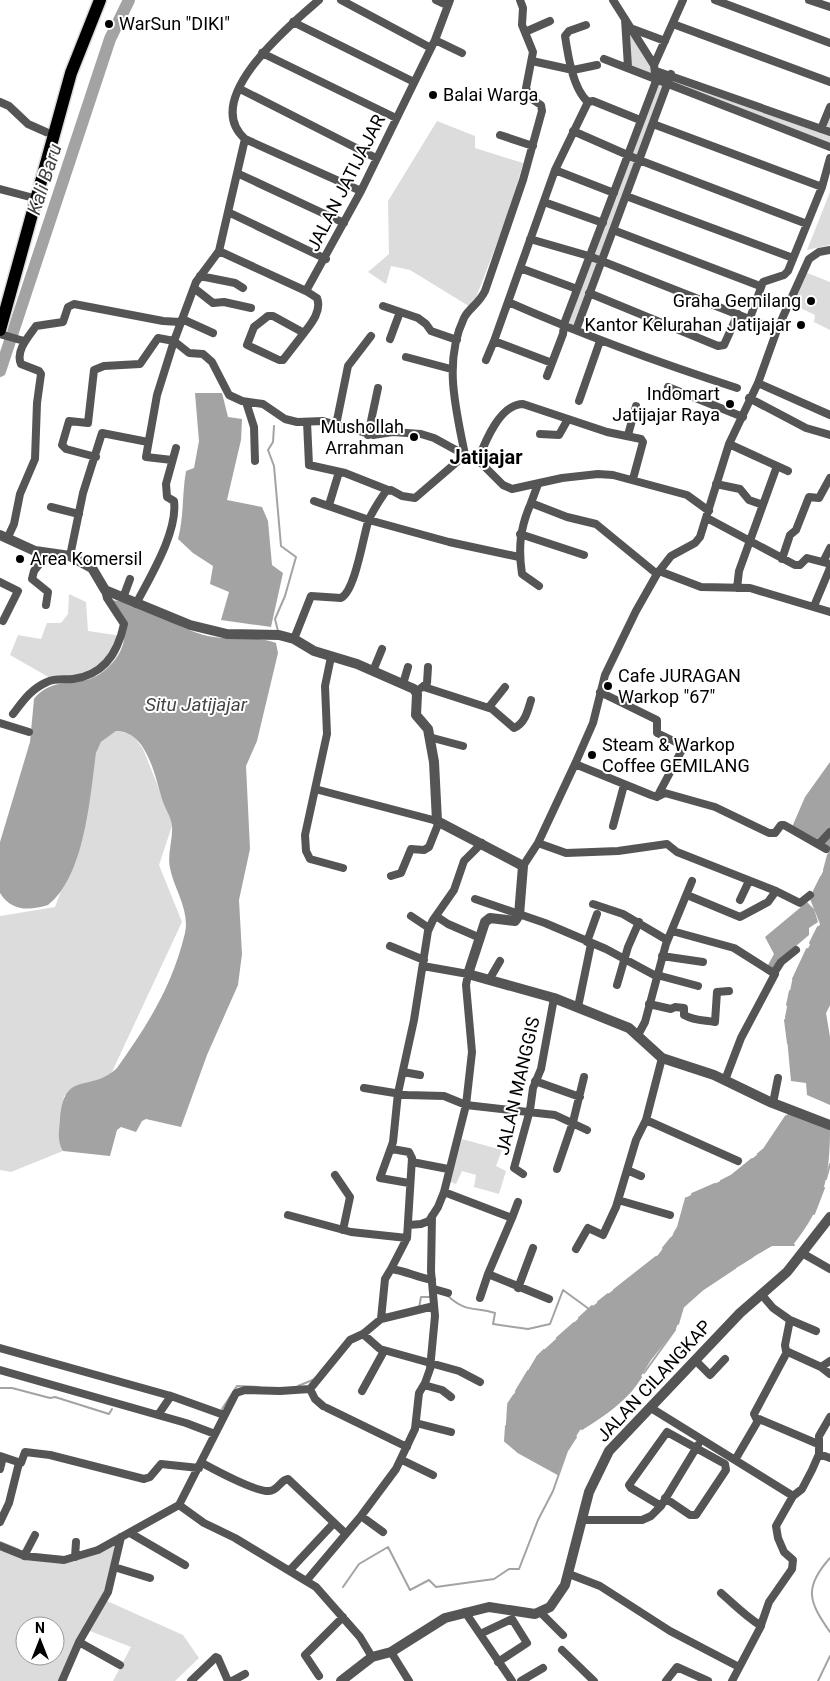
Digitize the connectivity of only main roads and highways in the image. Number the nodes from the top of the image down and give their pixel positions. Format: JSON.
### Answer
{"nodes":[{"id":1,"x":91,"y":0,"type":"edge"},
{"id":2,"x":100,"y":0,"type":"edge"},
{"id":3,"x":0,"y":308,"type":"edge"},
{"id":4,"x":2,"y":333,"type":"edge"}],
"edges":[{"from":1,"to":3,"type":"highway"},
{"from":2,"to":4,"type":"highway"}]}
